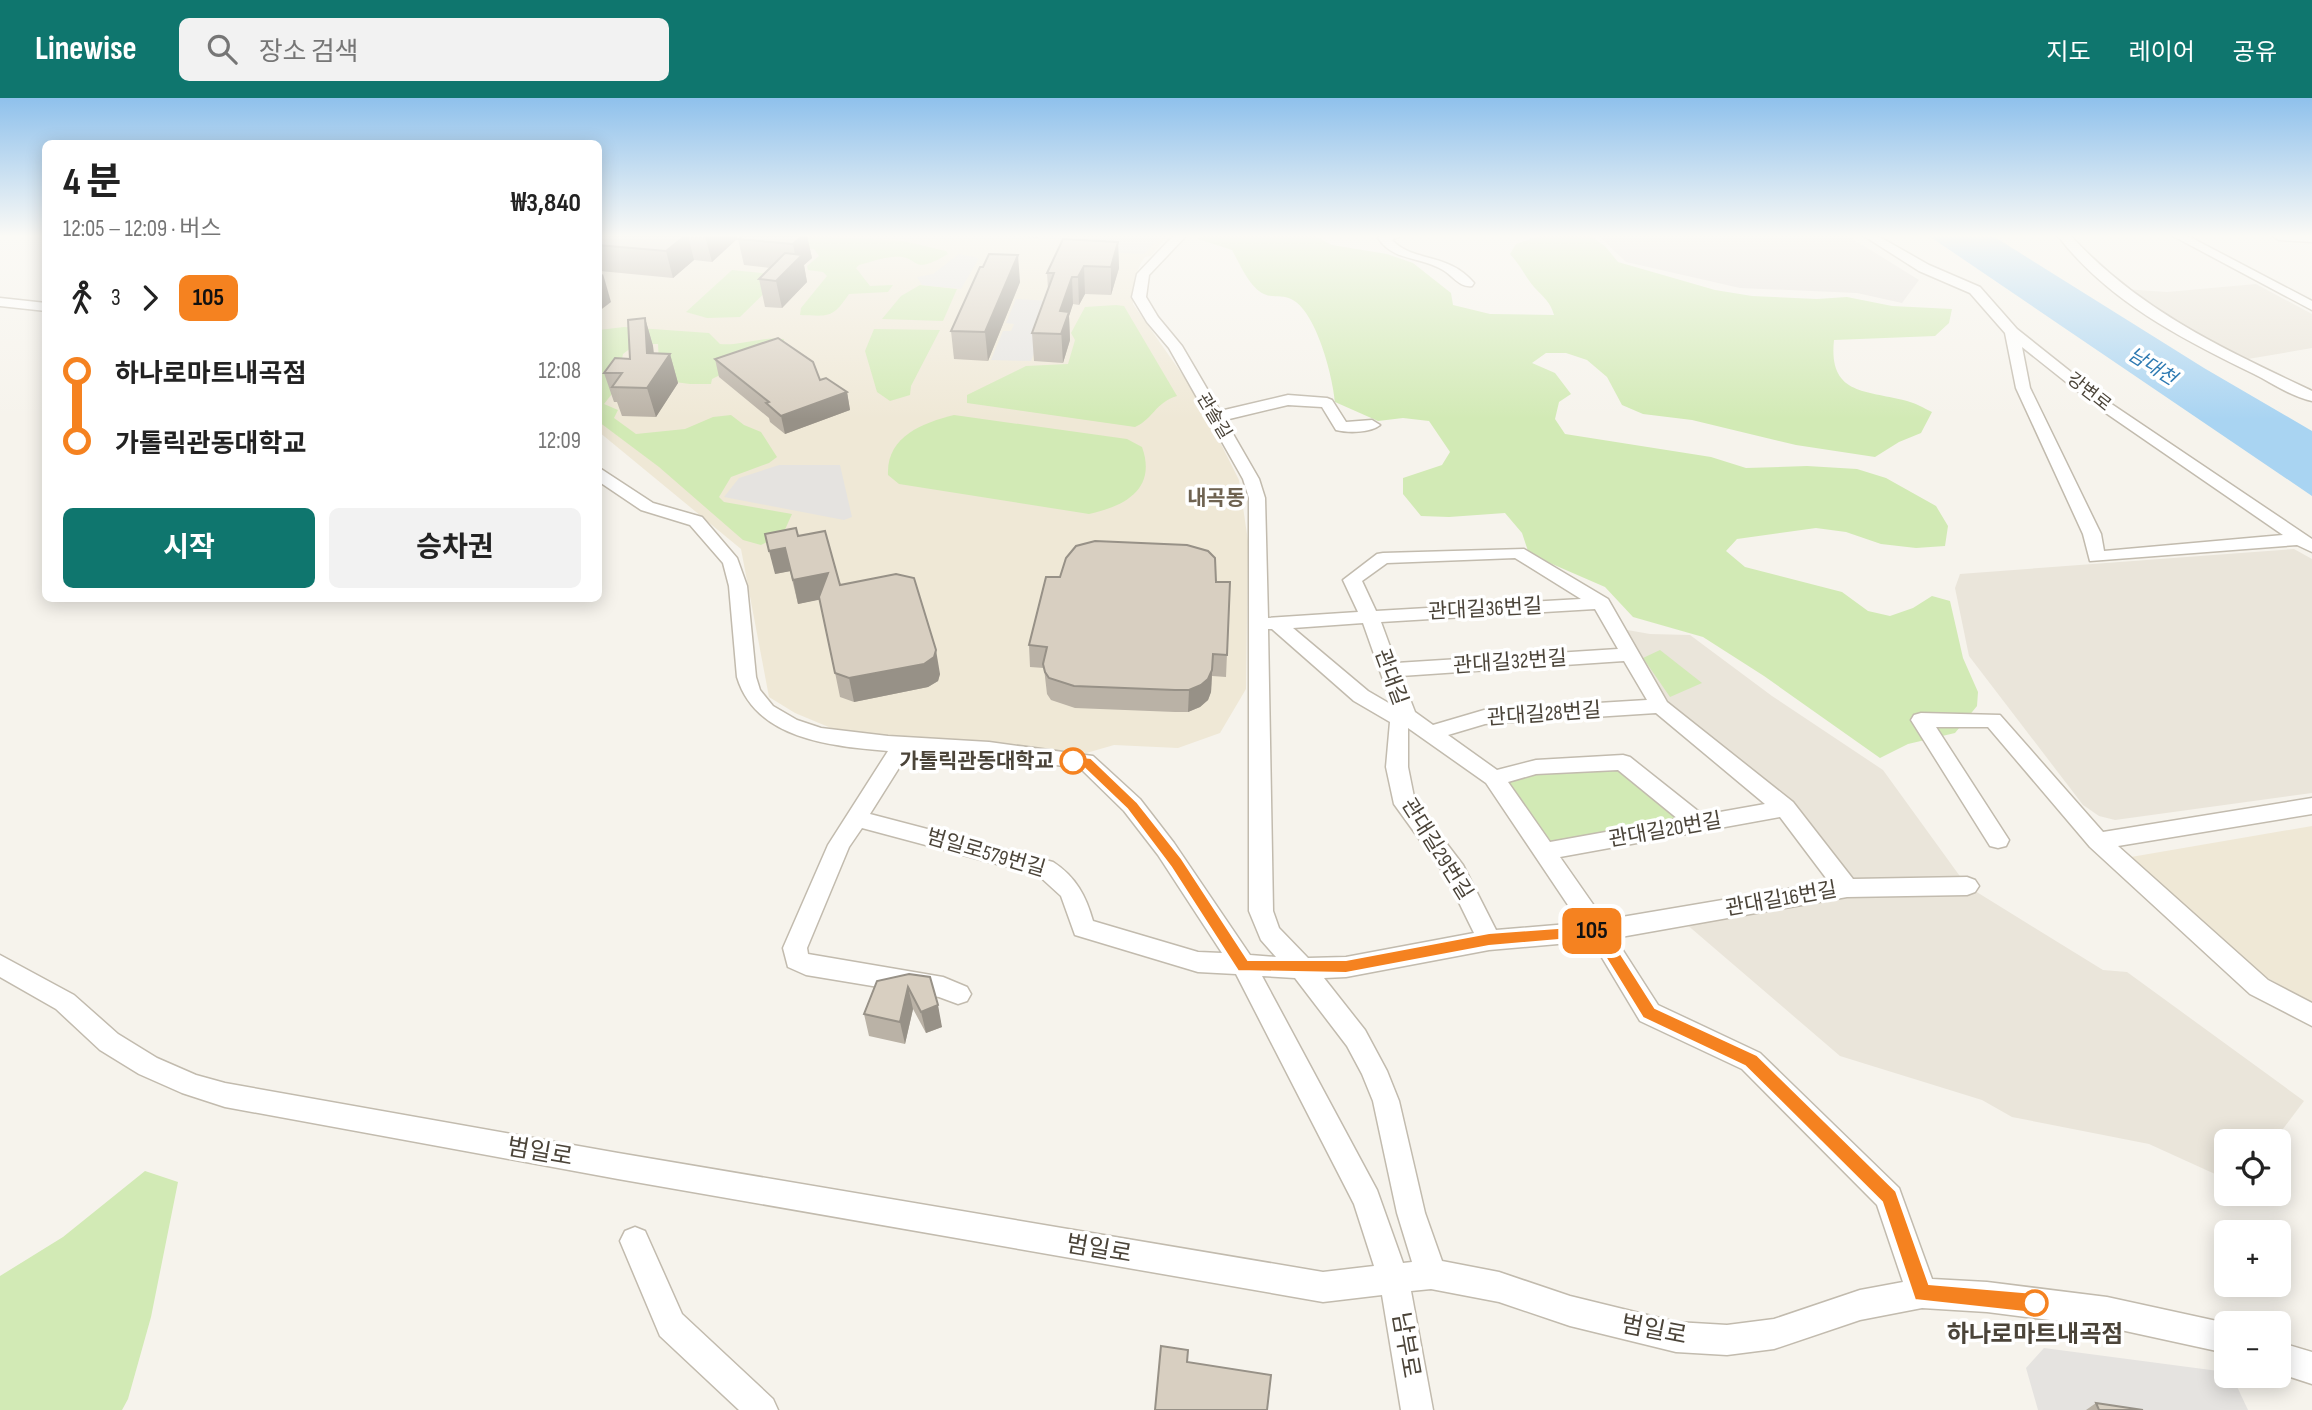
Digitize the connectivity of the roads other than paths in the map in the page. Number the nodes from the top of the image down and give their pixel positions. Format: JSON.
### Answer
{"nodes":[{"id":1,"x":1139,"y":297,"type":"edge"},
{"id":2,"x":1982,"y":297,"type":"edge"},
{"id":3,"x":2127,"y":297,"type":"edge"},
{"id":4,"x":2295,"y":297,"type":"edge"},
{"id":5,"x":0,"y":302,"type":"edge"},
{"id":6,"x":2312,"y":306,"type":"edge"},
{"id":7,"x":42,"y":307,"type":"edge"},
{"id":8,"x":2012,"y":331,"type":"junction"},
{"id":9,"x":2312,"y":397,"type":"edge"},
{"id":10,"x":1214,"y":416,"type":"junction"},
{"id":11,"x":1372,"y":425,"type":"dead end"},
{"id":12,"x":602,"y":476,"type":"edge"},
{"id":13,"x":2306,"y":543,"type":"edge"},
{"id":14,"x":1601,"y":603,"type":"junction"},
{"id":15,"x":1369,"y":615,"type":"junction"},
{"id":16,"x":1267,"y":623,"type":"junction"},
{"id":17,"x":1630,"y":654,"type":"junction"},
{"id":18,"x":1389,"y":670,"type":"junction"},
{"id":19,"x":1660,"y":706,"type":"junction"},
{"id":20,"x":1404,"y":718,"type":"junction"},
{"id":21,"x":1430,"y":733,"type":"junction"},
{"id":22,"x":902,"y":746,"type":"junction"},
{"id":23,"x":1494,"y":778,"type":"junction"},
{"id":24,"x":2312,"y":806,"type":"edge"},
{"id":25,"x":1785,"y":808,"type":"junction"},
{"id":26,"x":856,"y":818,"type":"junction"},
{"id":27,"x":1699,"y":824,"type":"junction"},
{"id":28,"x":1998,"y":840,"type":"dead end"},
{"id":29,"x":2098,"y":841,"type":"junction"},
{"id":30,"x":1544,"y":852,"type":"junction"},
{"id":31,"x":1967,"y":886,"type":"dead end"},
{"id":32,"x":1847,"y":888,"type":"junction"},
{"id":33,"x":1598,"y":931,"type":"junction"},
{"id":34,"x":1489,"y":940,"type":"junction"},
{"id":35,"x":0,"y":965,"type":"edge"},
{"id":36,"x":1244,"y":966,"type":"junction"},
{"id":37,"x":1302,"y":968,"type":"junction"},
{"id":38,"x":958,"y":994,"type":"dead end"},
{"id":39,"x":2312,"y":1015,"type":"edge"},
{"id":40,"x":635,"y":1241,"type":"dead end"},
{"id":41,"x":1431,"y":1274,"type":"junction"},
{"id":42,"x":1394,"y":1280,"type":"junction"},
{"id":43,"x":1922,"y":1293,"type":"junction"},
{"id":44,"x":2214,"y":1335,"type":"edge"},
{"id":45,"x":2291,"y":1361,"type":"edge"},
{"id":46,"x":2312,"y":1368,"type":"edge"},
{"id":47,"x":762,"y":1410,"type":"edge"},
{"id":48,"x":1417,"y":1410,"type":"edge"}],
"edges":[{"from":1,"to":10,"type":"street","name":"관솔길"},
{"from":2,"to":8,"type":"street","name":"강변로"},
{"from":3,"to":9,"type":"street"},
{"from":4,"to":6,"type":"street"},
{"from":5,"to":7,"type":"street"},
{"from":8,"to":13,"type":"street","name":"강변로"},
{"from":8,"to":13,"type":"street"},
{"from":10,"to":11,"type":"street"},
{"from":10,"to":16,"type":"street","name":"관솔길"},
{"from":12,"to":22,"type":"street"},
{"from":14,"to":15,"type":"street","name":"관대길36번길"},
{"from":14,"to":15,"type":"street","name":"관대길"},
{"from":14,"to":17,"type":"street","name":"관대길"},
{"from":15,"to":16,"type":"street"},
{"from":15,"to":18,"type":"street","name":"관대길"},
{"from":16,"to":20,"type":"street"},
{"from":16,"to":37,"type":"street","name":"관솔길"},
{"from":17,"to":18,"type":"street","name":"관대길32번길"},
{"from":17,"to":19,"type":"street","name":"관대길"},
{"from":18,"to":20,"type":"street","name":"관대길"},
{"from":19,"to":21,"type":"street","name":"관대길28번길"},
{"from":19,"to":25,"type":"street","name":"관대길"},
{"from":20,"to":21,"type":"street","name":"관대길"},
{"from":20,"to":34,"type":"street","name":"관대길29번길"},
{"from":21,"to":23,"type":"street","name":"관대길"},
{"from":22,"to":26,"type":"street"},
{"from":22,"to":36,"type":"street"},
{"from":23,"to":27,"type":"street"},
{"from":23,"to":30,"type":"street","name":"관대길"},
{"from":24,"to":29,"type":"street"},
{"from":25,"to":27,"type":"street","name":"관대길20번길"},
{"from":25,"to":32,"type":"street","name":"관대길"},
{"from":26,"to":36,"type":"street","name":"범일로579번길"},
{"from":26,"to":38,"type":"street"},
{"from":27,"to":30,"type":"street","name":"관대길20번길"},
{"from":28,"to":29,"type":"street"},
{"from":29,"to":39,"type":"street"},
{"from":30,"to":33,"type":"street","name":"관대길"},
{"from":31,"to":32,"type":"street","name":"관대길16번길"},
{"from":32,"to":33,"type":"street","name":"관대길16번길"},
{"from":33,"to":34,"type":"street","name":"범일로579번길"},
{"from":33,"to":43,"type":"street","name":"관대길"},
{"from":34,"to":37,"type":"street","name":"범일로579번길"},
{"from":35,"to":42,"type":"street","name":"범일로"},
{"from":36,"to":37,"type":"street","name":"범일로579번길"},
{"from":36,"to":42,"type":"street"},
{"from":37,"to":41,"type":"street","name":"관솔길"},
{"from":40,"to":47,"type":"street"},
{"from":41,"to":42,"type":"street","name":"범일로"},
{"from":41,"to":43,"type":"street","name":"범일로"},
{"from":42,"to":48,"type":"street","name":"남부로"},
{"from":43,"to":44,"type":"street","name":"범일로"},
{"from":45,"to":46,"type":"street"}]}
